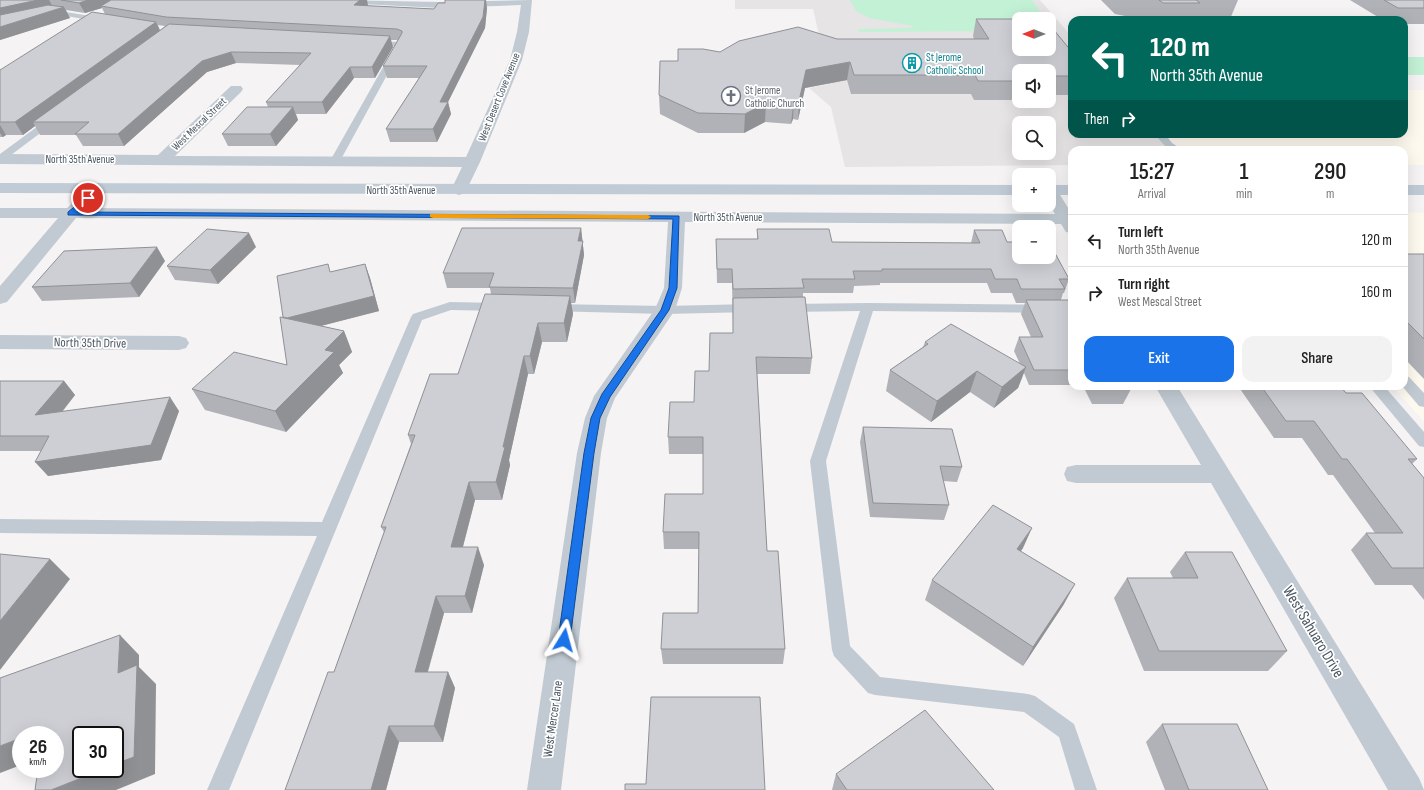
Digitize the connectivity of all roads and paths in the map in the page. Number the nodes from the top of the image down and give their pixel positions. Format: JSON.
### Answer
{"nodes":[{"id":1,"x":341,"y":0,"type":"edge"},
{"id":2,"x":527,"y":1,"type":"edge"},
{"id":3,"x":420,"y":2,"type":"edge"},
{"id":4,"x":39,"y":15,"type":"edge"},
{"id":5,"x":109,"y":21,"type":"edge"},
{"id":6,"x":368,"y":42,"type":"edge"},
{"id":7,"x":236,"y":89,"type":"dead end"},
{"id":8,"x":57,"y":116,"type":"edge"},
{"id":9,"x":1164,"y":138,"type":"edge"},
{"id":10,"x":1172,"y":146,"type":"edge"},
{"id":11,"x":0,"y":159,"type":"edge"},
{"id":12,"x":162,"y":160,"type":"junction"},
{"id":13,"x":335,"y":161,"type":"junction"},
{"id":14,"x":472,"y":162,"type":"junction"},
{"id":15,"x":0,"y":188,"type":"edge"},
{"id":16,"x":98,"y":188,"type":"junction"},
{"id":17,"x":459,"y":190,"type":"junction"},
{"id":18,"x":1012,"y":190,"type":"edge"},
{"id":19,"x":1056,"y":190,"type":"edge"},
{"id":20,"x":1068,"y":190,"type":"edge"},
{"id":21,"x":1408,"y":190,"type":"edge"},
{"id":22,"x":1424,"y":190,"type":"edge"},
{"id":23,"x":1056,"y":201,"type":"edge"},
{"id":24,"x":0,"y":213,"type":"edge"},
{"id":25,"x":71,"y":214,"type":"junction"},
{"id":26,"x":677,"y":217,"type":"junction"},
{"id":27,"x":1068,"y":219,"type":"edge"},
{"id":28,"x":1068,"y":222,"type":"edge"},
{"id":29,"x":0,"y":298,"type":"edge"},
{"id":30,"x":514,"y":307,"type":"edge"},
{"id":31,"x":538,"y":307,"type":"edge"},
{"id":32,"x":868,"y":307,"type":"junction"},
{"id":33,"x":1068,"y":309,"type":"edge"},
{"id":34,"x":665,"y":310,"type":"junction"},
{"id":35,"x":0,"y":342,"type":"edge"},
{"id":36,"x":180,"y":343,"type":"dead end"},
{"id":37,"x":1408,"y":384,"type":"edge"},
{"id":38,"x":1168,"y":390,"type":"edge"},
{"id":39,"x":1379,"y":390,"type":"edge"},
{"id":40,"x":1424,"y":402,"type":"edge"},
{"id":41,"x":1424,"y":442,"type":"edge"},
{"id":42,"x":1076,"y":474,"type":"dead end"},
{"id":43,"x":1219,"y":474,"type":"junction"},
{"id":44,"x":0,"y":526,"type":"edge"},
{"id":45,"x":328,"y":529,"type":"junction"},
{"id":46,"x":218,"y":790,"type":"edge"},
{"id":47,"x":544,"y":790,"type":"edge"},
{"id":48,"x":1086,"y":790,"type":"edge"},
{"id":49,"x":1407,"y":790,"type":"edge"}],
"edges":[{"from":1,"to":3,"type":"street"},
{"from":2,"to":3,"type":"street"},
{"from":2,"to":14,"type":"street","name":"West Desert Cove Avenue"},
{"from":4,"to":5,"type":"lane"},
{"from":6,"to":13,"type":"lane"},
{"from":7,"to":12,"type":"street","name":"West Mescal Street"},
{"from":8,"to":11,"type":"lane"},
{"from":9,"to":10,"type":"lane"},
{"from":11,"to":12,"type":"street","name":"North 35th Avenue"},
{"from":12,"to":13,"type":"street","name":"North 35th Avenue"},
{"from":13,"to":14,"type":"street","name":"North 35th Avenue"},
{"from":14,"to":17,"type":"street","name":"West Desert Cove Avenue"},
{"from":15,"to":16,"type":"main road","name":"North 35th Avenue"},
{"from":16,"to":17,"type":"main road","name":"North 35th Avenue"},
{"from":16,"to":25,"type":"street"},
{"from":17,"to":18,"type":"main road","name":"North 35th Avenue"},
{"from":19,"to":20,"type":"main road"},
{"from":21,"to":22,"type":"main road"},
{"from":23,"to":27,"type":"street"},
{"from":24,"to":25,"type":"street","name":"North 35th Avenue"},
{"from":25,"to":26,"type":"street","name":"North 35th Avenue"},
{"from":25,"to":29,"type":"street"},
{"from":26,"to":28,"type":"street","name":"North 35th Avenue"},
{"from":26,"to":34,"type":"street","name":"West Mercer Lane"},
{"from":30,"to":45,"type":"lane"},
{"from":31,"to":34,"type":"lane"},
{"from":32,"to":33,"type":"lane"},
{"from":32,"to":34,"type":"lane"},
{"from":32,"to":48,"type":"lane"},
{"from":34,"to":47,"type":"street","name":"West Mercer Lane"},
{"from":35,"to":36,"type":"street","name":"North 35th Drive"},
{"from":37,"to":40,"type":"lane"},
{"from":38,"to":43,"type":"street","name":"West Sahuaro Drive"},
{"from":39,"to":41,"type":"lane"},
{"from":42,"to":43,"type":"street"},
{"from":43,"to":49,"type":"street","name":"West Sahuaro Drive"},
{"from":44,"to":45,"type":"lane"},
{"from":45,"to":46,"type":"lane"}]}
